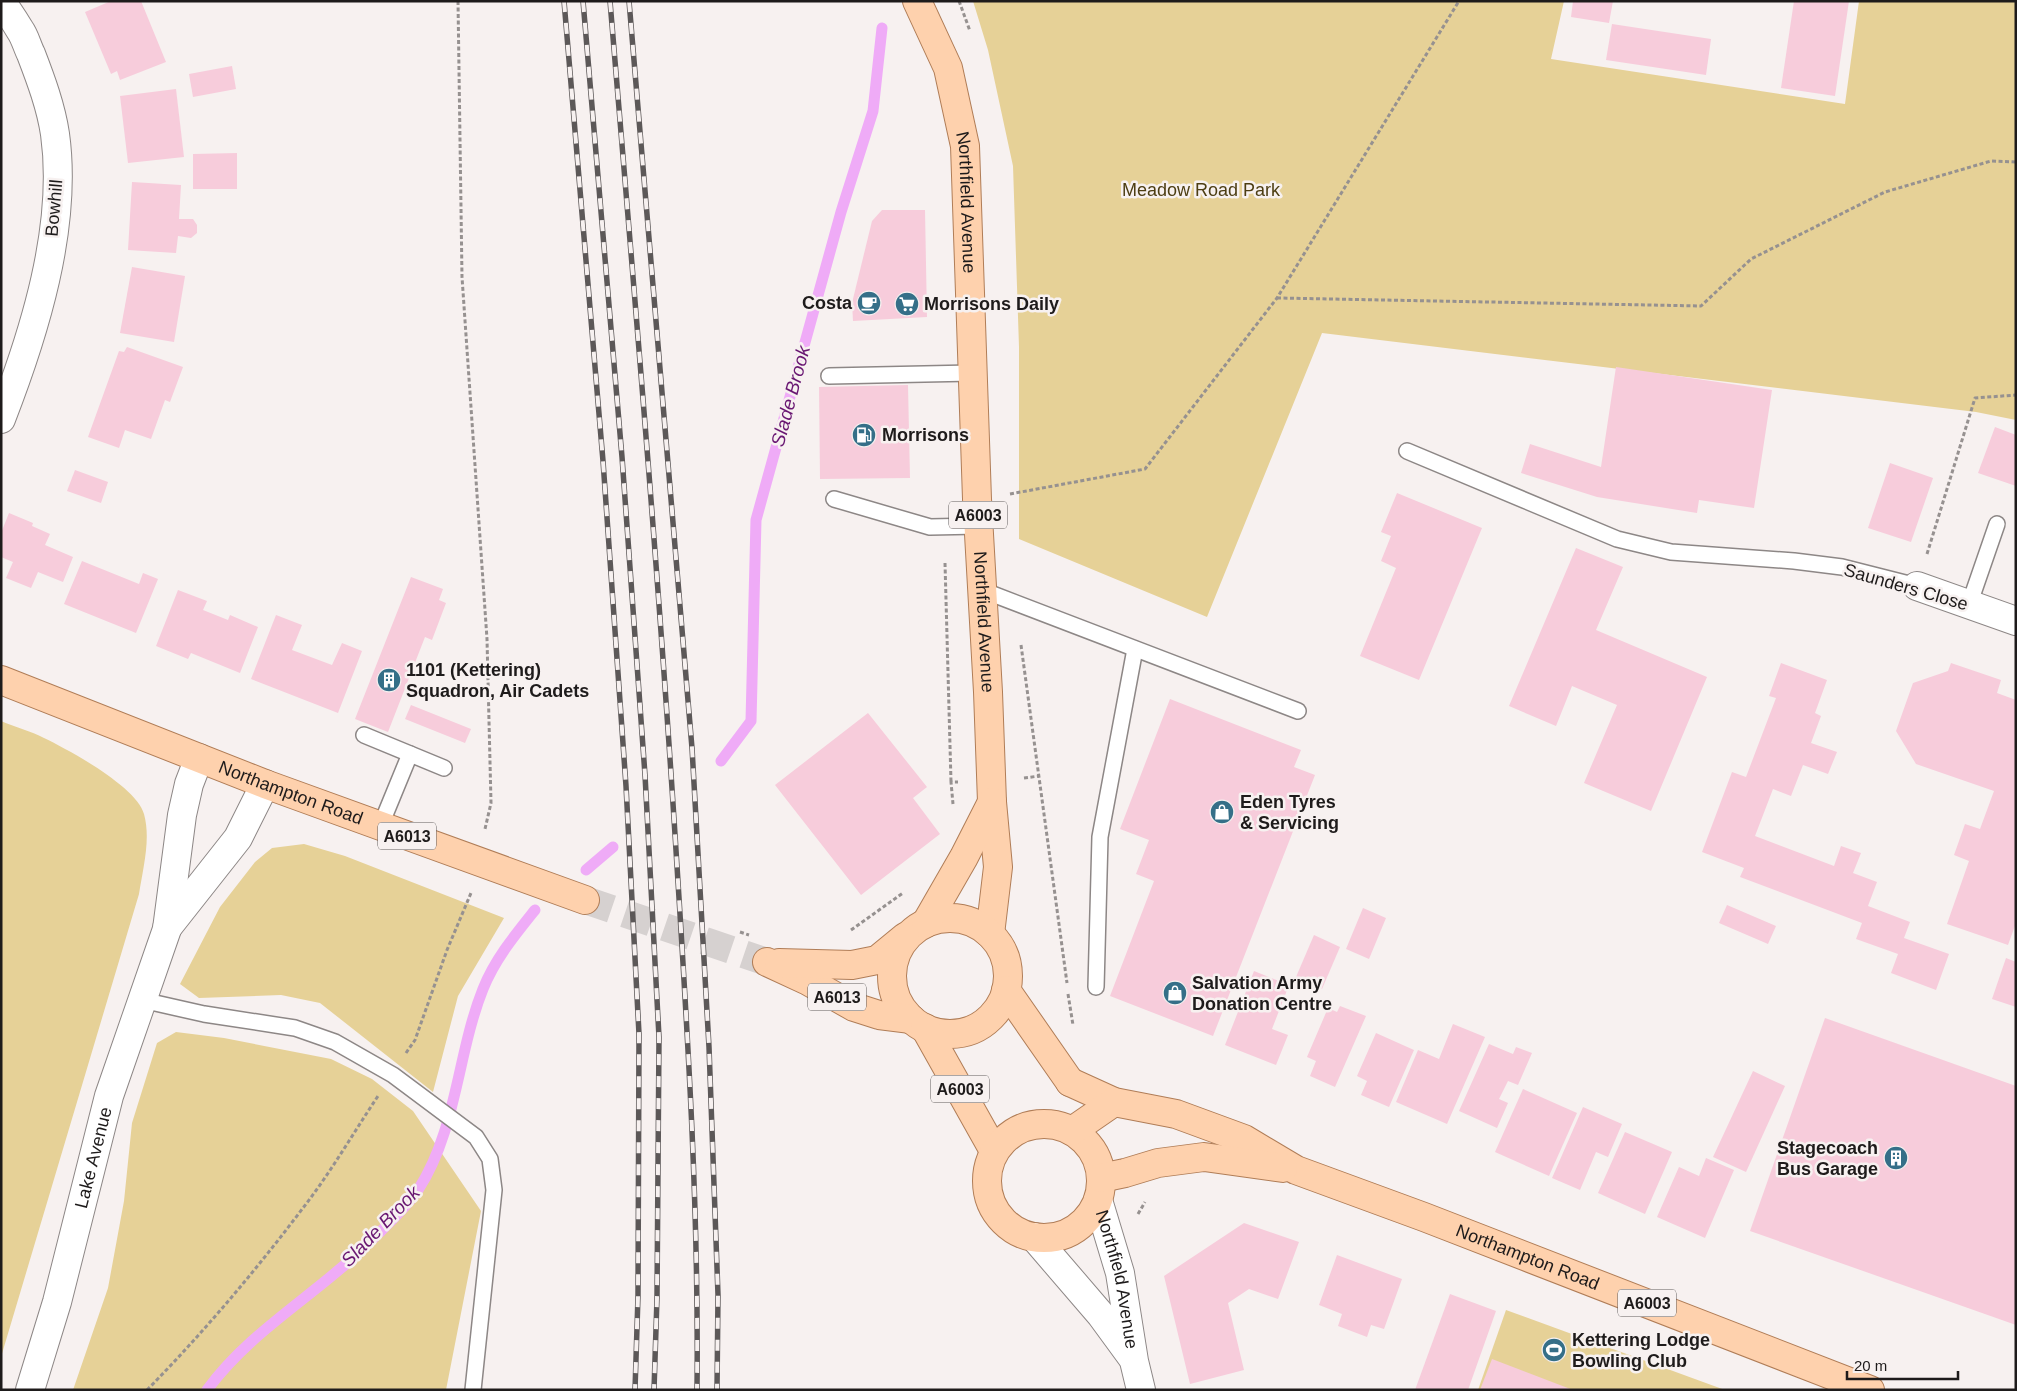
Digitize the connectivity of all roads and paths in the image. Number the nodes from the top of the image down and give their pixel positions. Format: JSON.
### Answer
{"nodes":[{"id":1,"x":1,"y":1,"type":"edge"},
{"id":2,"x":458,"y":1,"type":"edge"},
{"id":3,"x":917,"y":1,"type":"edge"},
{"id":4,"x":1459,"y":1,"type":"edge"},
{"id":5,"x":2016,"y":162,"type":"edge"},
{"id":6,"x":1277,"y":298,"type":"junction"},
{"id":7,"x":972,"y":374,"type":"junction"},
{"id":8,"x":829,"y":376,"type":"dead end"},
{"id":9,"x":2016,"y":395,"type":"edge"},
{"id":10,"x":1,"y":419,"type":"edge"},
{"id":11,"x":1407,"y":451,"type":"dead end"},
{"id":12,"x":977,"y":499,"type":"junction"},
{"id":13,"x":834,"y":500,"type":"dead end"},
{"id":14,"x":1996,"y":524,"type":"dead end"},
{"id":15,"x":979,"y":526,"type":"junction"},
{"id":16,"x":1917,"y":586,"type":"junction"},
{"id":17,"x":982,"y":590,"type":"junction"},
{"id":18,"x":1969,"y":605,"type":"junction"},
{"id":19,"x":2016,"y":621,"type":"edge"},
{"id":20,"x":1135,"y":649,"type":"junction"},
{"id":21,"x":1,"y":680,"type":"edge"},
{"id":22,"x":1298,"y":711,"type":"dead end"},
{"id":23,"x":364,"y":735,"type":"dead end"},
{"id":24,"x":410,"y":754,"type":"junction"},
{"id":25,"x":199,"y":758,"type":"junction"},
{"id":26,"x":444,"y":768,"type":"dead end"},
{"id":27,"x":1039,"y":776,"type":"dead end"},
{"id":28,"x":1028,"y":777,"type":"dead end"},
{"id":29,"x":961,"y":782,"type":"dead end"},
{"id":30,"x":265,"y":784,"type":"junction"},
{"id":31,"x":992,"y":802,"type":"junction"},
{"id":32,"x":953,"y":811,"type":"dead end"},
{"id":33,"x":380,"y":827,"type":"junction"},
{"id":34,"x":483,"y":834,"type":"dead end"},
{"id":35,"x":906,"y":891,"type":"dead end"},
{"id":36,"x":471,"y":893,"type":"dead end"},
{"id":37,"x":585,"y":900,"type":"tunnel mouth"},
{"id":38,"x":919,"y":927,"type":"junction"},
{"id":39,"x":166,"y":929,"type":"junction"},
{"id":40,"x":740,"y":932,"type":"dead end"},
{"id":41,"x":847,"y":933,"type":"dead end"},
{"id":42,"x":990,"y":934,"type":"junction"},
{"id":43,"x":758,"y":937,"type":"dead end"},
{"id":44,"x":1096,"y":987,"type":"dead end"},
{"id":45,"x":1006,"y":990,"type":"junction"},
{"id":46,"x":142,"y":1000,"type":"junction"},
{"id":47,"x":918,"y":1024,"type":"junction"},
{"id":48,"x":393,"y":1075,"type":"junction"},
{"id":49,"x":1070,"y":1082,"type":"junction"},
{"id":50,"x":1114,"y":1102,"type":"junction"},
{"id":51,"x":1068,"y":1129,"type":"junction"},
{"id":52,"x":994,"y":1151,"type":"junction"},
{"id":53,"x":1296,"y":1170,"type":"junction"},
{"id":54,"x":1099,"y":1189,"type":"junction"},
{"id":55,"x":1034,"y":1237,"type":"junction"},
{"id":56,"x":1134,"y":1361,"type":"junction"},
{"id":57,"x":30,"y":1390,"type":"edge"},
{"id":58,"x":147,"y":1390,"type":"edge"},
{"id":59,"x":473,"y":1390,"type":"edge"},
{"id":60,"x":1141,"y":1390,"type":"edge"},
{"id":61,"x":1870,"y":1390,"type":"edge"}],
"edges":[{"from":1,"to":10,"type":"street","name":"Bowhill"},
{"from":2,"to":34,"type":"path"},
{"from":3,"to":7,"type":"main road","name":"Northfield Avenue","number":"A6003"},
{"from":4,"to":6,"type":"path"},
{"from":5,"to":6,"type":"path"},
{"from":6,"to":12,"type":"path"},
{"from":7,"to":8,"type":"lane"},
{"from":7,"to":12,"type":"main road","name":"Northfield Avenue","number":"A6003"},
{"from":9,"to":16,"type":"path"},
{"from":11,"to":16,"type":"lane","name":"Saunders Close"},
{"from":12,"to":15,"type":"main road","name":"Northfield Avenue","number":"A6003"},
{"from":13,"to":15,"type":"lane"},
{"from":14,"to":18,"type":"lane"},
{"from":15,"to":17,"type":"main road","name":"Northfield Avenue","number":"A6003"},
{"from":16,"to":18,"type":"street","name":"Saunders Close"},
{"from":17,"to":20,"type":"lane"},
{"from":17,"to":31,"type":"main road","name":"Northfield Avenue","number":"A6003"},
{"from":18,"to":19,"type":"street","name":"Saunders Close"},
{"from":20,"to":22,"type":"lane"},
{"from":20,"to":44,"type":"lane"},
{"from":21,"to":25,"type":"main road","name":"Northampton Road","number":"A6013"},
{"from":23,"to":24,"type":"lane"},
{"from":24,"to":26,"type":"lane"},
{"from":24,"to":33,"type":"lane"},
{"from":25,"to":30,"type":"main road","name":"Northampton Road","number":"A6013"},
{"from":25,"to":39,"type":"street","name":"Lake Avenue"},
{"from":27,"to":28,"type":"path"},
{"from":29,"to":32,"type":"path"},
{"from":30,"to":33,"type":"main road","name":"Northampton Road","number":"A6013"},
{"from":30,"to":39,"type":"street","name":"Lake Avenue"},
{"from":31,"to":38,"type":"main road","name":"Northfield Avenue","number":"A6003"},
{"from":31,"to":42,"type":"main road","name":"Northfield Avenue","number":"A6003"},
{"from":33,"to":37,"type":"main road","name":"Northampton Road","number":"A6013"},
{"from":35,"to":41,"type":"path"},
{"from":36,"to":48,"type":"path"},
{"from":38,"to":42,"type":"main road"},
{"from":38,"to":47,"type":"main road","number":"A6003"},
{"from":38,"to":47,"type":"main road","number":"A6013"},
{"from":39,"to":46,"type":"street","name":"Lake Avenue"},
{"from":40,"to":43,"type":"path"},
{"from":42,"to":45,"type":"main road"},
{"from":45,"to":47,"type":"main road"},
{"from":45,"to":49,"type":"main road"},
{"from":46,"to":48,"type":"lane"},
{"from":46,"to":57,"type":"street","name":"Lake Avenue"},
{"from":47,"to":52,"type":"main road","number":"A6003"},
{"from":48,"to":58,"type":"path"},
{"from":48,"to":59,"type":"lane"},
{"from":49,"to":50,"type":"main road","name":"Northampton Road","number":"A6003"},
{"from":49,"to":51,"type":"main road"},
{"from":50,"to":51,"type":"main road"},
{"from":50,"to":53,"type":"main road","name":"Northampton Road","number":"A6003"},
{"from":51,"to":52,"type":"main road"},
{"from":51,"to":54,"type":"main road"},
{"from":52,"to":55,"type":"main road"},
{"from":53,"to":54,"type":"main road","name":"Northampton Road","number":"A6003"},
{"from":53,"to":61,"type":"main road","name":"Northampton Road","number":"A6003"},
{"from":54,"to":55,"type":"main road"},
{"from":54,"to":56,"type":"street","name":"Northfield Avenue"},
{"from":55,"to":56,"type":"street","name":"Northfield Avenue"},
{"from":56,"to":60,"type":"street","name":"Northfield Avenue"}]}
